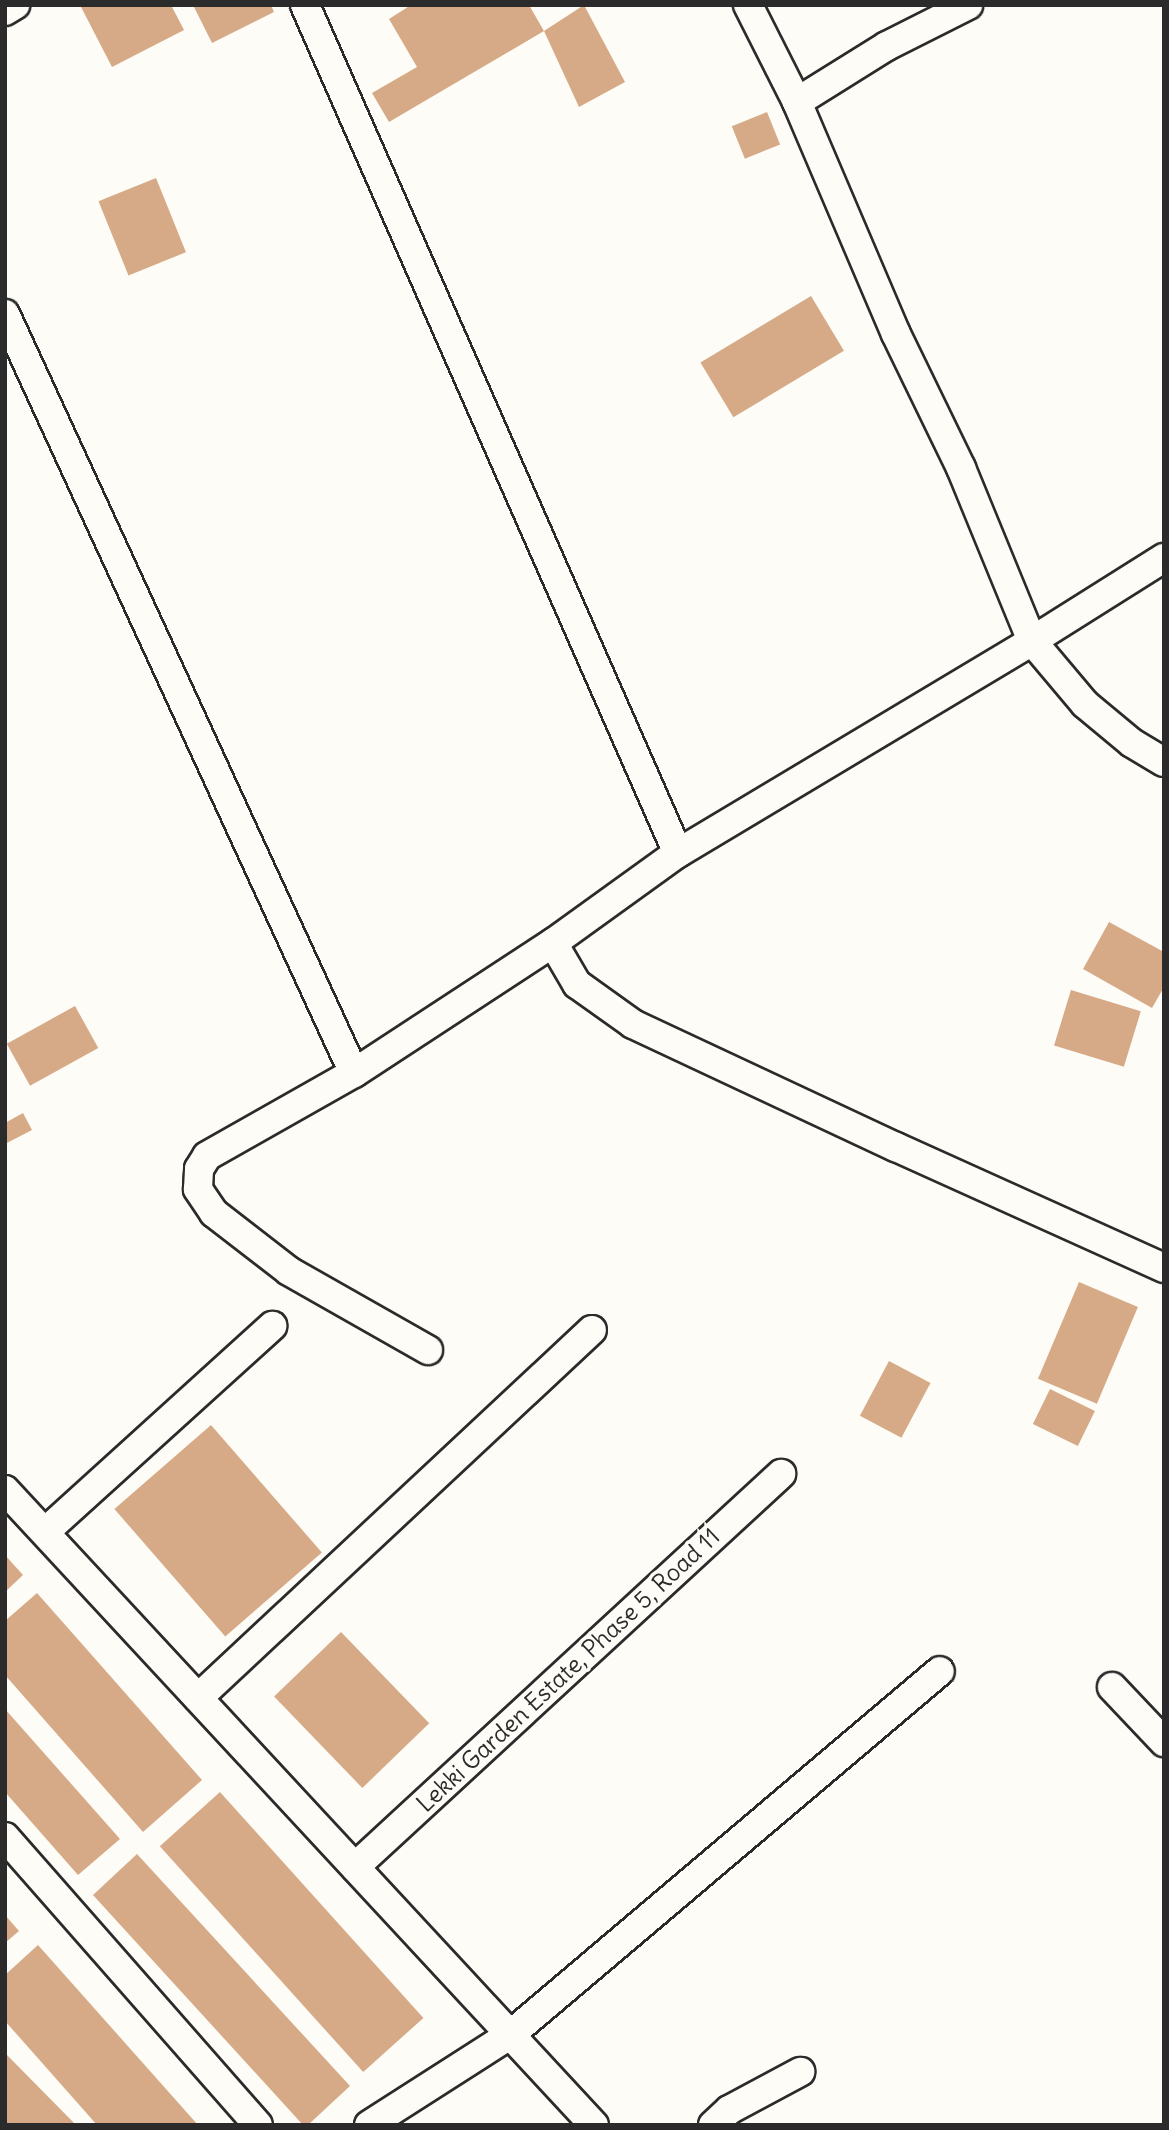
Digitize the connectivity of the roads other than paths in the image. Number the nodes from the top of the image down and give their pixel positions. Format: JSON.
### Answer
{"nodes":[{"id":1,"x":15,"y":5,"type":"edge"},
{"id":2,"x":305,"y":5,"type":"edge"},
{"id":3,"x":748,"y":5,"type":"edge"},
{"id":4,"x":968,"y":5,"type":"edge"},
{"id":5,"x":5,"y":11,"type":"edge"},
{"id":6,"x":796,"y":102,"type":"junction"},
{"id":7,"x":5,"y":314,"type":"edge"},
{"id":8,"x":1164,"y":558,"type":"edge"},
{"id":9,"x":1032,"y":642,"type":"junction"},
{"id":10,"x":1164,"y":762,"type":"edge"},
{"id":11,"x":678,"y":853,"type":"junction"},
{"id":12,"x":553,"y":943,"type":"junction"},
{"id":13,"x":354,"y":1073,"type":"junction"},
{"id":14,"x":1164,"y":1268,"type":"edge"},
{"id":15,"x":272,"y":1326,"type":"dead end"},
{"id":16,"x":592,"y":1330,"type":"dead end"},
{"id":17,"x":428,"y":1350,"type":"dead end"},
{"id":18,"x":781,"y":1474,"type":"dead end"},
{"id":19,"x":5,"y":1490,"type":"edge"},
{"id":20,"x":45,"y":1532,"type":"junction"},
{"id":21,"x":940,"y":1671,"type":"dead end"},
{"id":22,"x":1112,"y":1686,"type":"dead end"},
{"id":23,"x":198,"y":1698,"type":"junction"},
{"id":24,"x":1164,"y":1742,"type":"edge"},
{"id":25,"x":5,"y":1837,"type":"edge"},
{"id":26,"x":355,"y":1867,"type":"junction"},
{"id":27,"x":510,"y":2035,"type":"junction"},
{"id":28,"x":800,"y":2073,"type":"dead end"},
{"id":29,"x":258,"y":2125,"type":"edge"},
{"id":30,"x":369,"y":2125,"type":"edge"},
{"id":31,"x":594,"y":2125,"type":"edge"},
{"id":32,"x":713,"y":2125,"type":"edge"}],
"edges":[{"from":1,"to":5,"type":"street"},
{"from":2,"to":11,"type":"street"},
{"from":3,"to":6,"type":"street"},
{"from":4,"to":6,"type":"street"},
{"from":6,"to":9,"type":"street"},
{"from":7,"to":13,"type":"street"},
{"from":8,"to":9,"type":"street"},
{"from":9,"to":10,"type":"street"},
{"from":9,"to":11,"type":"street"},
{"from":11,"to":12,"type":"street"},
{"from":12,"to":13,"type":"street"},
{"from":12,"to":14,"type":"street"},
{"from":13,"to":17,"type":"street"},
{"from":15,"to":20,"type":"street"},
{"from":16,"to":23,"type":"street"},
{"from":18,"to":26,"type":"street","name":"Lekki Garden Estate, Phase 5, Road 11"},
{"from":19,"to":20,"type":"street"},
{"from":20,"to":23,"type":"street"},
{"from":21,"to":27,"type":"street"},
{"from":22,"to":24,"type":"street"},
{"from":23,"to":26,"type":"street"},
{"from":25,"to":29,"type":"street"},
{"from":26,"to":27,"type":"street"},
{"from":27,"to":30,"type":"street"},
{"from":27,"to":31,"type":"street"},
{"from":28,"to":32,"type":"street"}]}
